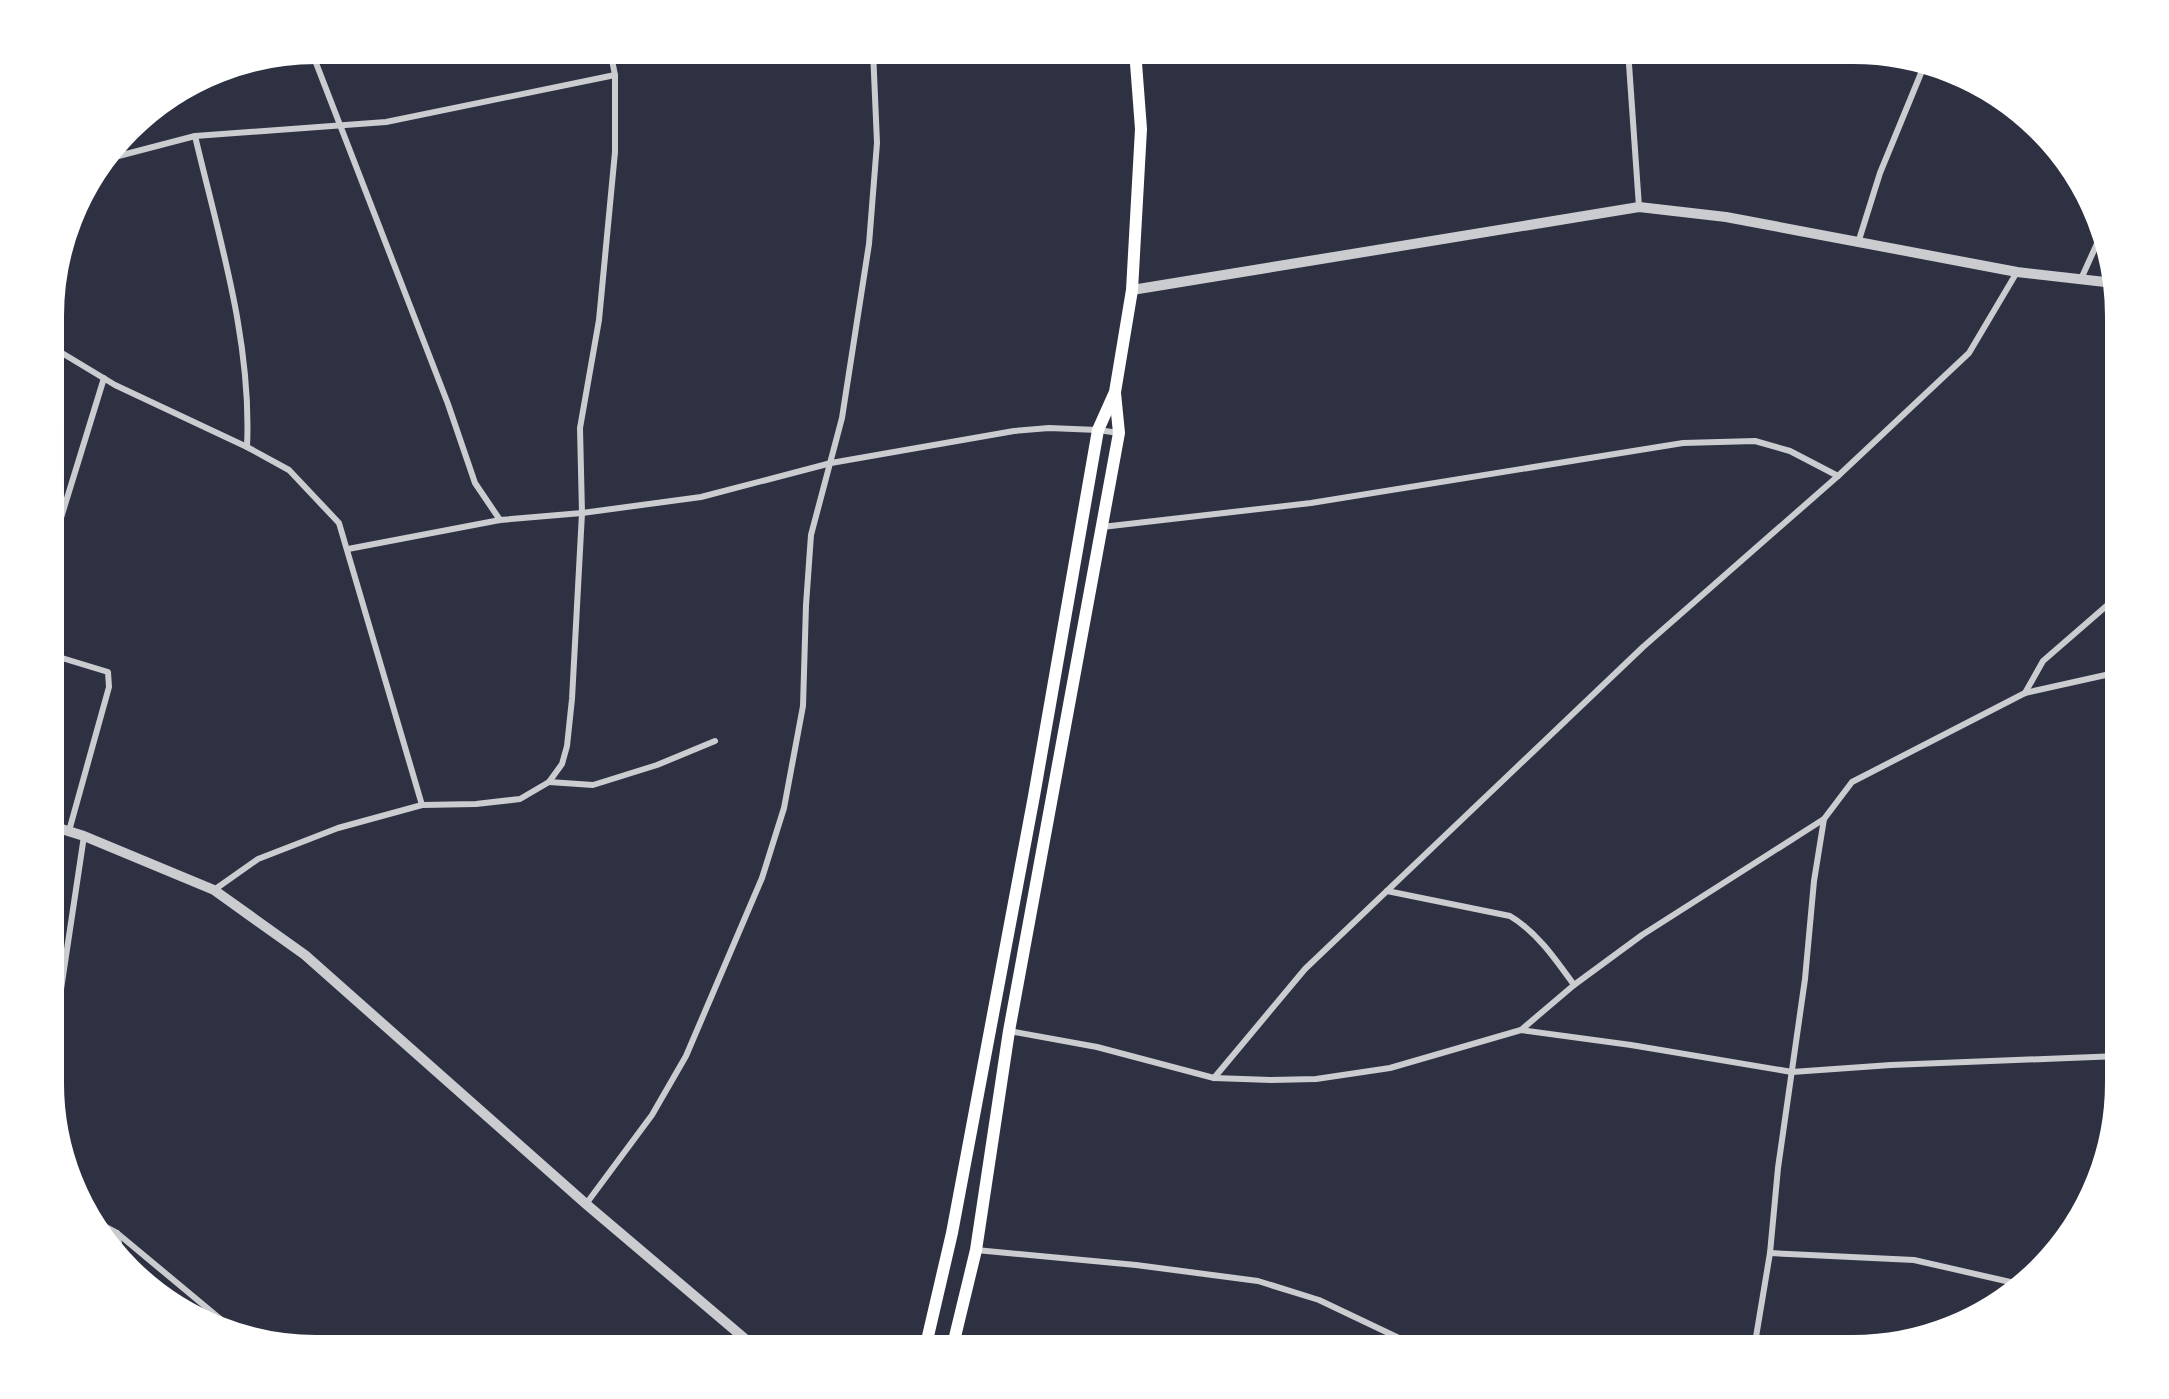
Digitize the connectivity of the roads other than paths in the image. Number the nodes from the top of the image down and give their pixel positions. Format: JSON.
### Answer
{"nodes":[{"id":1,"x":315,"y":60,"type":"edge"},
{"id":2,"x":612,"y":60,"type":"edge"},
{"id":3,"x":873,"y":60,"type":"edge"},
{"id":4,"x":1136,"y":60,"type":"edge"},
{"id":5,"x":1629,"y":60,"type":"edge"},
{"id":6,"x":1923,"y":70,"type":"edge"},
{"id":7,"x":615,"y":75,"type":"junction"},
{"id":8,"x":342,"y":124,"type":"junction"},
{"id":9,"x":195,"y":136,"type":"junction"},
{"id":10,"x":115,"y":157,"type":"edge"},
{"id":11,"x":1639,"y":207,"type":"junction"},
{"id":12,"x":2098,"y":242,"type":"edge"},
{"id":13,"x":1858,"y":243,"type":"junction"},
{"id":14,"x":2017,"y":272,"type":"junction"},
{"id":15,"x":2081,"y":279,"type":"junction"},
{"id":16,"x":2107,"y":282,"type":"edge"},
{"id":17,"x":1132,"y":290,"type":"junction"},
{"id":18,"x":60,"y":352,"type":"edge"},
{"id":19,"x":104,"y":378,"type":"junction"},
{"id":20,"x":1114,"y":392,"type":"junction"},
{"id":21,"x":1098,"y":430,"type":"junction"},
{"id":22,"x":1119,"y":434,"type":"junction"},
{"id":23,"x":247,"y":447,"type":"junction"},
{"id":24,"x":831,"y":463,"type":"junction"},
{"id":25,"x":1838,"y":476,"type":"junction"},
{"id":26,"x":582,"y":513,"type":"junction"},
{"id":27,"x":500,"y":520,"type":"junction"},
{"id":28,"x":60,"y":521,"type":"edge"},
{"id":29,"x":1102,"y":527,"type":"junction"},
{"id":30,"x":348,"y":549,"type":"junction"},
{"id":31,"x":2109,"y":604,"type":"edge"},
{"id":32,"x":60,"y":657,"type":"edge"},
{"id":33,"x":2109,"y":674,"type":"edge"},
{"id":34,"x":2025,"y":693,"type":"junction"},
{"id":35,"x":715,"y":741,"type":"dead end"},
{"id":36,"x":549,"y":782,"type":"junction"},
{"id":37,"x":422,"y":805,"type":"junction"},
{"id":38,"x":1824,"y":819,"type":"junction"},
{"id":39,"x":60,"y":828,"type":"edge"},
{"id":40,"x":69,"y":831,"type":"junction"},
{"id":41,"x":84,"y":836,"type":"junction"},
{"id":42,"x":214,"y":890,"type":"junction"},
{"id":43,"x":1387,"y":891,"type":"junction"},
{"id":44,"x":1574,"y":985,"type":"junction"},
{"id":45,"x":60,"y":996,"type":"edge"},
{"id":46,"x":1521,"y":1030,"type":"junction"},
{"id":47,"x":1009,"y":1031,"type":"junction"},
{"id":48,"x":2109,"y":1056,"type":"edge"},
{"id":49,"x":1792,"y":1072,"type":"junction"},
{"id":50,"x":1214,"y":1078,"type":"junction"},
{"id":51,"x":586,"y":1204,"type":"junction"},
{"id":52,"x":104,"y":1226,"type":"edge"},
{"id":53,"x":117,"y":1233,"type":"junction"},
{"id":54,"x":119,"y":1247,"type":"edge"},
{"id":55,"x":976,"y":1250,"type":"junction"},
{"id":56,"x":1770,"y":1252,"type":"junction"},
{"id":57,"x":2013,"y":1283,"type":"edge"},
{"id":58,"x":224,"y":1322,"type":"edge"},
{"id":59,"x":745,"y":1339,"type":"edge"},
{"id":60,"x":927,"y":1339,"type":"edge"},
{"id":61,"x":954,"y":1339,"type":"edge"},
{"id":62,"x":1401,"y":1339,"type":"edge"},
{"id":63,"x":1756,"y":1339,"type":"edge"}],
"edges":[{"from":1,"to":8,"type":"street"},
{"from":2,"to":7,"type":"street"},
{"from":3,"to":24,"type":"street"},
{"from":4,"to":17,"type":"main road"},
{"from":5,"to":11,"type":"street"},
{"from":6,"to":13,"type":"street"},
{"from":7,"to":8,"type":"street"},
{"from":7,"to":26,"type":"street"},
{"from":8,"to":9,"type":"street"},
{"from":8,"to":27,"type":"street"},
{"from":9,"to":10,"type":"street"},
{"from":9,"to":23,"type":"street"},
{"from":11,"to":13,"type":"street"},
{"from":11,"to":17,"type":"street"},
{"from":12,"to":15,"type":"street"},
{"from":13,"to":14,"type":"street"},
{"from":14,"to":15,"type":"street"},
{"from":14,"to":25,"type":"street"},
{"from":15,"to":16,"type":"street"},
{"from":17,"to":20,"type":"main road"},
{"from":18,"to":19,"type":"street"},
{"from":19,"to":23,"type":"street"},
{"from":19,"to":28,"type":"street"},
{"from":20,"to":21,"type":"main road"},
{"from":20,"to":22,"type":"main road"},
{"from":21,"to":22,"type":"street"},
{"from":21,"to":24,"type":"street"},
{"from":21,"to":60,"type":"main road"},
{"from":22,"to":29,"type":"main road"},
{"from":23,"to":30,"type":"street"},
{"from":24,"to":26,"type":"street"},
{"from":24,"to":51,"type":"street"},
{"from":25,"to":29,"type":"street"},
{"from":25,"to":43,"type":"street"},
{"from":26,"to":27,"type":"street"},
{"from":26,"to":36,"type":"street"},
{"from":27,"to":30,"type":"street"},
{"from":29,"to":47,"type":"main road"},
{"from":30,"to":37,"type":"street"},
{"from":31,"to":34,"type":"street"},
{"from":32,"to":40,"type":"street"},
{"from":33,"to":34,"type":"street"},
{"from":34,"to":38,"type":"street"},
{"from":35,"to":36,"type":"street"},
{"from":36,"to":37,"type":"street"},
{"from":37,"to":42,"type":"street"},
{"from":38,"to":44,"type":"street"},
{"from":38,"to":49,"type":"street"},
{"from":39,"to":40,"type":"street"},
{"from":40,"to":41,"type":"street"},
{"from":41,"to":42,"type":"street"},
{"from":41,"to":45,"type":"street"},
{"from":42,"to":51,"type":"street"},
{"from":43,"to":44,"type":"street"},
{"from":43,"to":50,"type":"street"},
{"from":44,"to":46,"type":"street"},
{"from":46,"to":49,"type":"street"},
{"from":46,"to":50,"type":"street"},
{"from":47,"to":50,"type":"street"},
{"from":47,"to":55,"type":"main road"},
{"from":48,"to":49,"type":"street"},
{"from":49,"to":56,"type":"street"},
{"from":51,"to":59,"type":"street"},
{"from":52,"to":53,"type":"street"},
{"from":53,"to":54,"type":"street"},
{"from":53,"to":58,"type":"street"},
{"from":55,"to":61,"type":"main road"},
{"from":55,"to":62,"type":"street"},
{"from":56,"to":57,"type":"street"},
{"from":56,"to":63,"type":"street"}]}
